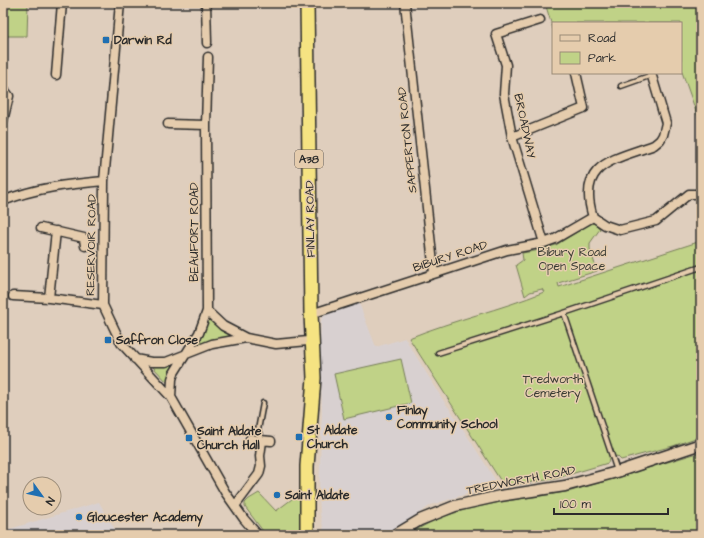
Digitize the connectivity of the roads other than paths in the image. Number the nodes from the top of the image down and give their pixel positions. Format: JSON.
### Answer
{"nodes":[{"id":1,"x":62,"y":3,"type":"edge"},
{"id":2,"x":120,"y":3,"type":"edge"},
{"id":3,"x":206,"y":3,"type":"edge"},
{"id":4,"x":307,"y":3,"type":"edge"},
{"id":5,"x":405,"y":3,"type":"edge"},
{"id":6,"x":540,"y":20,"type":"dead end"},
{"id":7,"x":207,"y":43,"type":"dead end"},
{"id":8,"x":208,"y":57,"type":"dead end"},
{"id":9,"x":576,"y":74,"type":"edge"},
{"id":10,"x":652,"y":74,"type":"edge"},
{"id":11,"x":56,"y":75,"type":"dead end"},
{"id":12,"x":621,"y":86,"type":"dead end"},
{"id":13,"x":3,"y":88,"type":"edge"},
{"id":14,"x":3,"y":121,"type":"edge"},
{"id":15,"x":168,"y":124,"type":"dead end"},
{"id":16,"x":206,"y":125,"type":"junction"},
{"id":17,"x":512,"y":137,"type":"junction"},
{"id":18,"x":104,"y":181,"type":"junction"},
{"id":19,"x":701,"y":194,"type":"edge"},
{"id":20,"x":3,"y":201,"type":"edge"},
{"id":21,"x":593,"y":217,"type":"junction"},
{"id":22,"x":41,"y":228,"type":"dead end"},
{"id":23,"x":56,"y":231,"type":"junction"},
{"id":24,"x":544,"y":243,"type":"junction"},
{"id":25,"x":85,"y":246,"type":"dead end"},
{"id":26,"x":701,"y":267,"type":"edge"},
{"id":27,"x":434,"y":274,"type":"junction"},
{"id":28,"x":13,"y":296,"type":"dead end"},
{"id":29,"x":49,"y":298,"type":"junction"},
{"id":30,"x":102,"y":305,"type":"junction"},
{"id":31,"x":207,"y":311,"type":"junction"},
{"id":32,"x":564,"y":313,"type":"junction"},
{"id":33,"x":311,"y":314,"type":"junction"},
{"id":34,"x":246,"y":338,"type":"junction"},
{"id":35,"x":308,"y":341,"type":"junction"},
{"id":36,"x":438,"y":353,"type":"dead end"},
{"id":37,"x":185,"y":356,"type":"junction"},
{"id":38,"x":135,"y":359,"type":"junction"},
{"id":39,"x":313,"y":387,"type":"junction"},
{"id":40,"x":171,"y":397,"type":"junction"},
{"id":41,"x":263,"y":403,"type":"dead end"},
{"id":42,"x":250,"y":438,"type":"dead end"},
{"id":43,"x":262,"y":441,"type":"junction"},
{"id":44,"x":271,"y":441,"type":"dead end"},
{"id":45,"x":701,"y":444,"type":"edge"},
{"id":46,"x":617,"y":472,"type":"junction"},
{"id":47,"x":235,"y":506,"type":"junction"},
{"id":48,"x":308,"y":506,"type":"junction"},
{"id":49,"x":258,"y":535,"type":"edge"},
{"id":50,"x":307,"y":535,"type":"edge"},
{"id":51,"x":316,"y":535,"type":"edge"},
{"id":52,"x":395,"y":535,"type":"edge"}],
"edges":[{"from":1,"to":11,"type":"street"},
{"from":2,"to":18,"type":"street","name":"RESERVOIR ROAD"},
{"from":3,"to":7,"type":"street"},
{"from":4,"to":33,"type":"highway","name":"FINLAY ROAD","number":"A38"},
{"from":5,"to":27,"type":"street","name":"SAPPERTON ROAD"},
{"from":6,"to":17,"type":"street","name":"BROADWAY"},
{"from":8,"to":16,"type":"street","name":"BEAUFORT ROAD"},
{"from":9,"to":17,"type":"street"},
{"from":10,"to":12,"type":"lane"},
{"from":10,"to":21,"type":"street"},
{"from":13,"to":14,"type":"street"},
{"from":15,"to":16,"type":"street"},
{"from":16,"to":31,"type":"street","name":"BEAUFORT ROAD"},
{"from":17,"to":24,"type":"street","name":"BROADWAY"},
{"from":18,"to":20,"type":"street"},
{"from":18,"to":30,"type":"street","name":"RESERVOIR ROAD"},
{"from":19,"to":21,"type":"street"},
{"from":21,"to":24,"type":"street","name":"BIBURY ROAD"},
{"from":22,"to":23,"type":"street"},
{"from":23,"to":25,"type":"street"},
{"from":23,"to":29,"type":"street"},
{"from":24,"to":27,"type":"street","name":"BIBURY ROAD"},
{"from":26,"to":32,"type":"lane"},
{"from":27,"to":33,"type":"street","name":"BIBURY ROAD"},
{"from":28,"to":29,"type":"street"},
{"from":29,"to":30,"type":"street"},
{"from":30,"to":38,"type":"street","name":"RESERVOIR ROAD"},
{"from":31,"to":34,"type":"street"},
{"from":31,"to":37,"type":"street","name":"BEAUFORT ROAD"},
{"from":32,"to":36,"type":"lane"},
{"from":32,"to":46,"type":"lane"},
{"from":33,"to":35,"type":"highway","number":"A38"},
{"from":33,"to":39,"type":"highway","number":"A38"},
{"from":34,"to":35,"type":"street"},
{"from":34,"to":37,"type":"street"},
{"from":35,"to":39,"type":"highway","number":"A38"},
{"from":37,"to":38,"type":"street"},
{"from":37,"to":40,"type":"street","name":"BEAUFORT ROAD"},
{"from":38,"to":40,"type":"street","name":"RESERVOIR ROAD"},
{"from":39,"to":48,"type":"highway","number":"A38"},
{"from":40,"to":47,"type":"street","name":"RESERVOIR ROAD"},
{"from":41,"to":43,"type":"lane"},
{"from":42,"to":43,"type":"street"},
{"from":43,"to":44,"type":"street"},
{"from":43,"to":47,"type":"street"},
{"from":45,"to":46,"type":"street","name":"TREDWORTH ROAD"},
{"from":46,"to":52,"type":"street","name":"TREDWORTH ROAD"},
{"from":47,"to":49,"type":"street","name":"RESERVOIR ROAD"},
{"from":48,"to":50,"type":"highway","number":"A38"},
{"from":48,"to":51,"type":"highway","number":"A38"}]}
